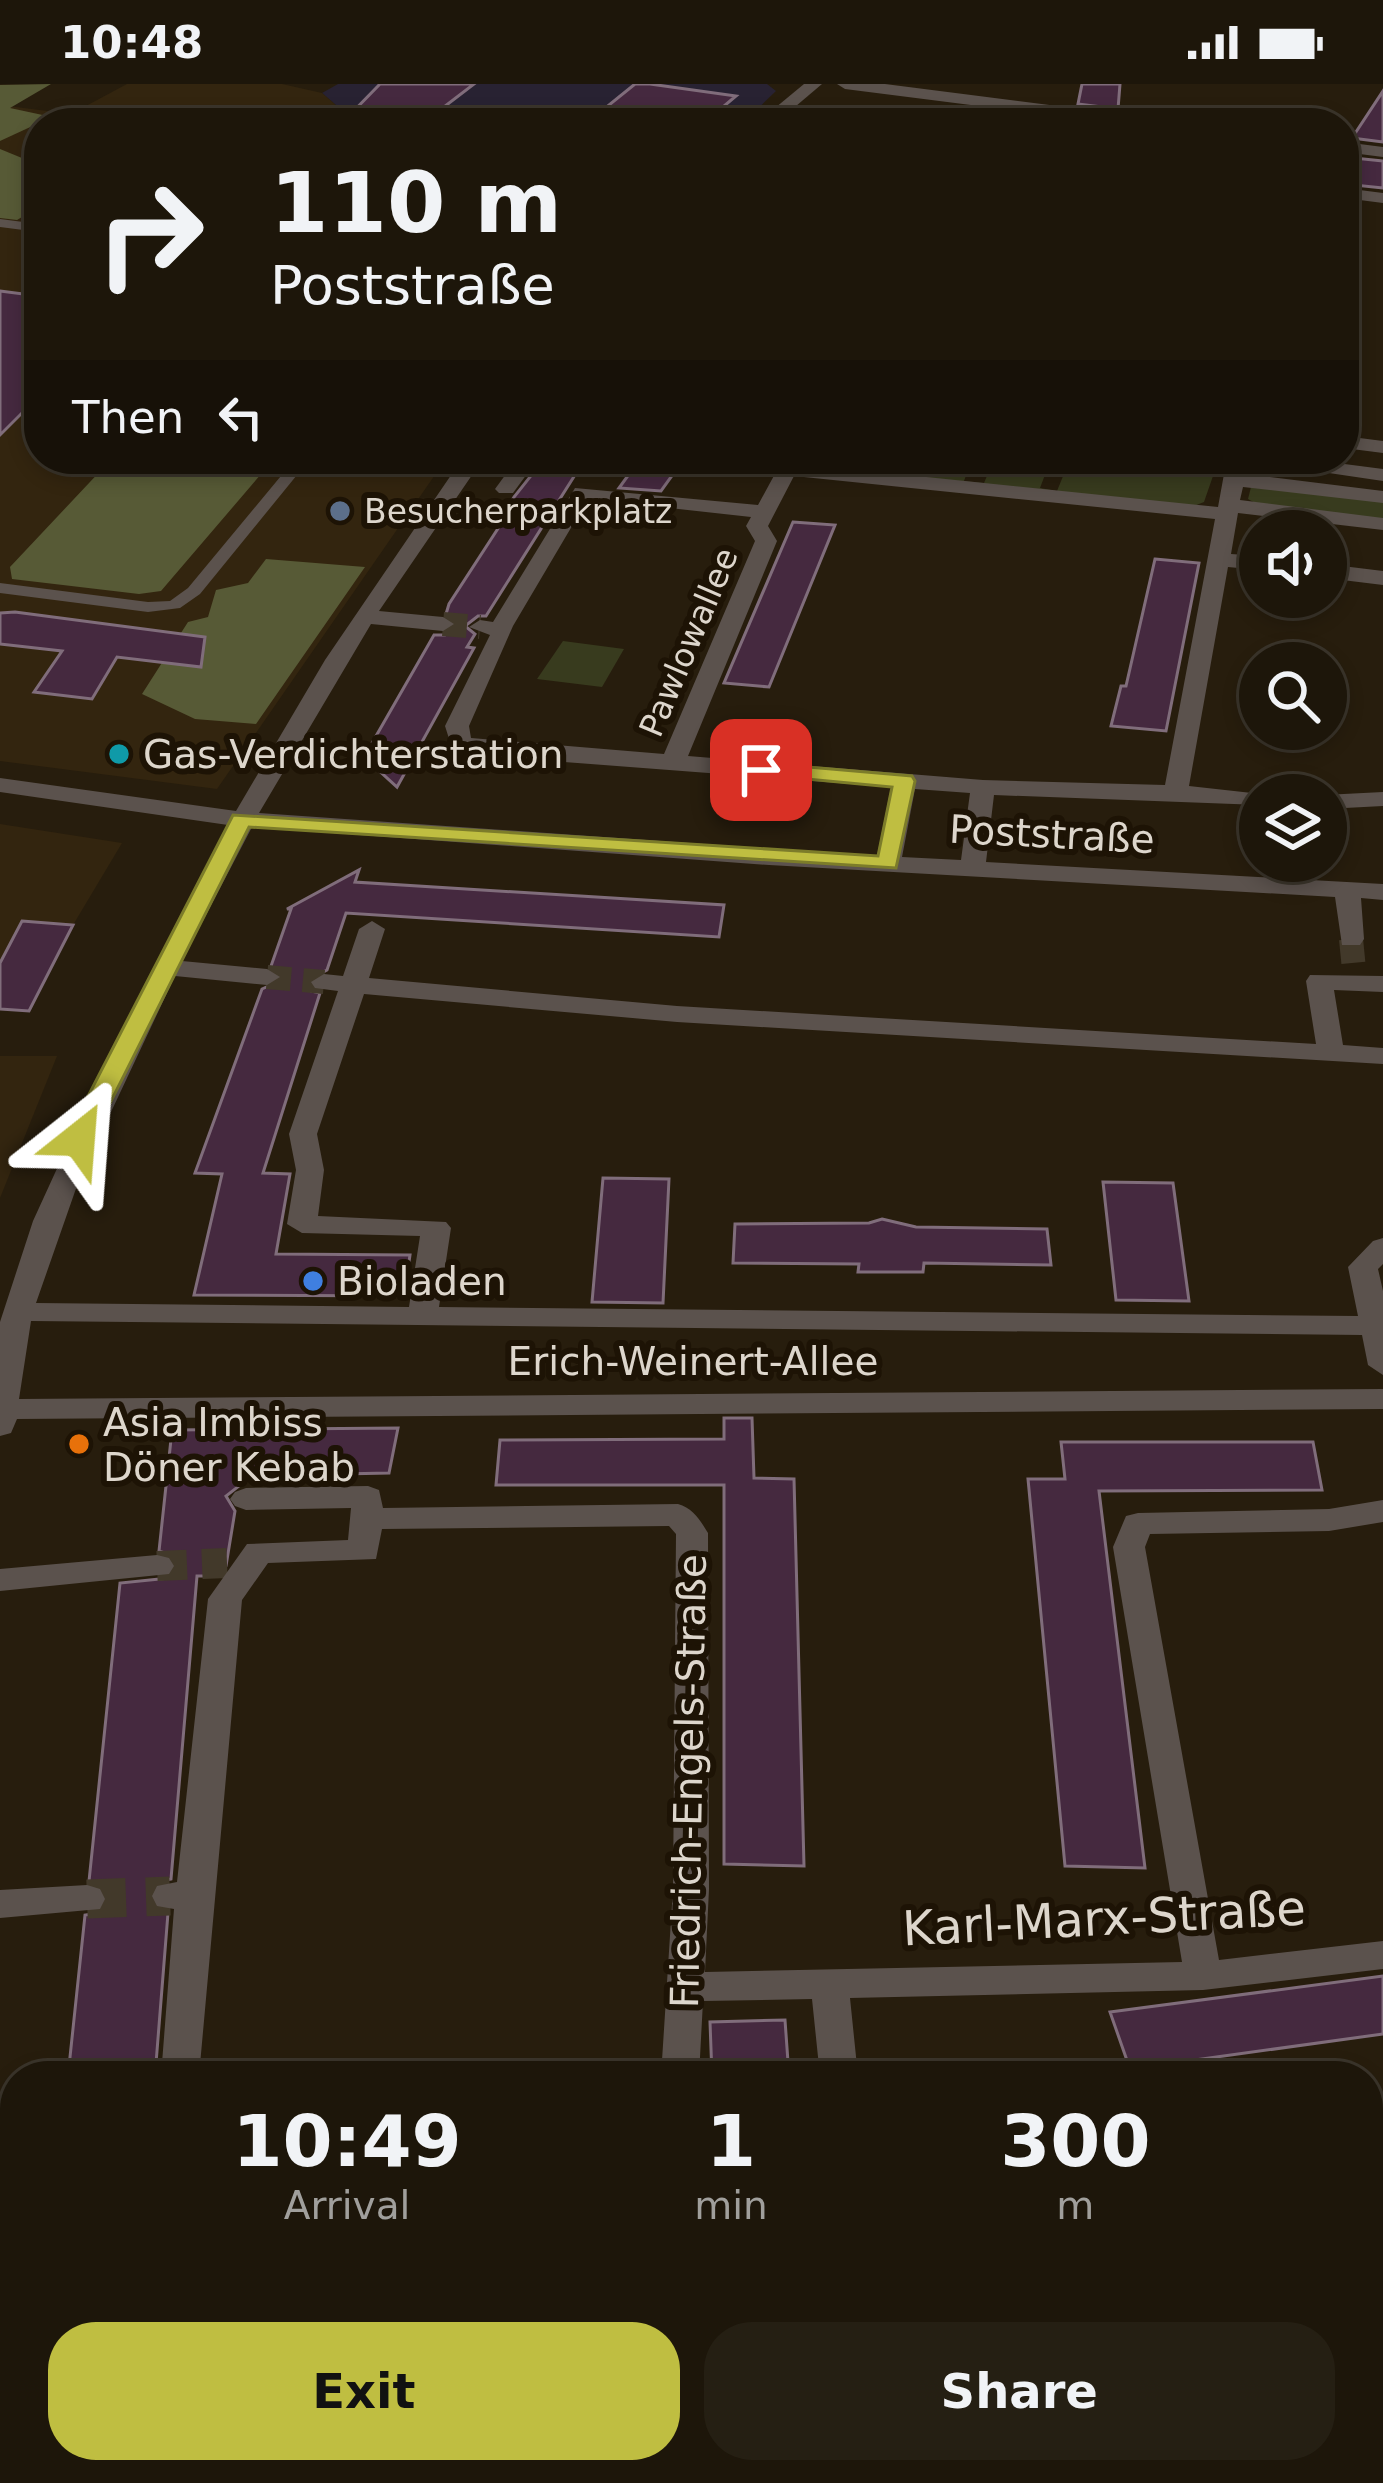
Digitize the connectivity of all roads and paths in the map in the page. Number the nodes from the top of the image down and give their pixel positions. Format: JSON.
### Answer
{"nodes":[{"id":1,"x":814,"y":84,"type":"edge"},
{"id":2,"x":845,"y":84,"type":"edge"},
{"id":3,"x":784,"y":108,"type":"edge"},
{"id":4,"x":1034,"y":108,"type":"edge"},
{"id":5,"x":291,"y":474,"type":"edge"},
{"id":6,"x":463,"y":474,"type":"edge"},
{"id":7,"x":517,"y":474,"type":"edge"},
{"id":8,"x":782,"y":474,"type":"edge"},
{"id":9,"x":900,"y":474,"type":"edge"},
{"id":10,"x":1233,"y":474,"type":"edge"},
{"id":11,"x":1261,"y":474,"type":"edge"},
{"id":12,"x":506,"y":489,"type":"dead end"},
{"id":13,"x":1383,"y":497,"type":"edge"},
{"id":14,"x":1226,"y":509,"type":"junction"},
{"id":15,"x":762,"y":512,"type":"junction"},
{"id":16,"x":1383,"y":524,"type":"edge"},
{"id":17,"x":1219,"y":559,"type":"junction"},
{"id":18,"x":1239,"y":561,"type":"edge"},
{"id":19,"x":1347,"y":574,"type":"edge"},
{"id":20,"x":1383,"y":578,"type":"edge"},
{"id":21,"x":0,"y":588,"type":"edge"},
{"id":22,"x":364,"y":617,"type":"junction"},
{"id":23,"x":443,"y":624,"type":"tunnel mouth"},
{"id":24,"x":673,"y":762,"type":"junction"},
{"id":25,"x":904,"y":781,"type":"junction"},
{"id":26,"x":0,"y":785,"type":"edge"},
{"id":27,"x":983,"y":787,"type":"junction"},
{"id":28,"x":1176,"y":793,"type":"junction"},
{"id":29,"x":1239,"y":797,"type":"edge"},
{"id":30,"x":1383,"y":799,"type":"edge"},
{"id":31,"x":1347,"y":801,"type":"edge"},
{"id":32,"x":241,"y":819,"type":"junction"},
{"id":33,"x":888,"y":863,"type":"junction"},
{"id":34,"x":973,"y":868,"type":"junction"},
{"id":35,"x":1347,"y":890,"type":"junction"},
{"id":36,"x":1383,"y":892,"type":"edge"},
{"id":37,"x":372,"y":929,"type":"dead end"},
{"id":38,"x":1351,"y":939,"type":"tunnel mouth"},
{"id":39,"x":166,"y":967,"type":"junction"},
{"id":40,"x":267,"y":977,"type":"tunnel mouth"},
{"id":41,"x":1364,"y":978,"type":"edge"},
{"id":42,"x":337,"y":983,"type":"junction"},
{"id":43,"x":1331,"y":1054,"type":"junction"},
{"id":44,"x":1383,"y":1057,"type":"edge"},
{"id":45,"x":1383,"y":1246,"type":"edge"},
{"id":46,"x":19,"y":1312,"type":"junction"},
{"id":47,"x":423,"y":1316,"type":"junction"},
{"id":48,"x":1377,"y":1326,"type":"edge"},
{"id":49,"x":1383,"y":1365,"type":"edge"},
{"id":50,"x":1383,"y":1400,"type":"edge"},
{"id":51,"x":2,"y":1418,"type":"edge"},
{"id":52,"x":246,"y":1499,"type":"dead end"},
{"id":53,"x":1383,"y":1511,"type":"edge"},
{"id":54,"x":367,"y":1519,"type":"junction"},
{"id":55,"x":158,"y":1566,"type":"tunnel mouth"},
{"id":56,"x":0,"y":1580,"type":"edge"},
{"id":57,"x":87,"y":1899,"type":"tunnel mouth"},
{"id":58,"x":0,"y":1904,"type":"edge"},
{"id":59,"x":1383,"y":1955,"type":"edge"},
{"id":60,"x":1203,"y":1976,"type":"junction"},
{"id":61,"x":830,"y":1985,"type":"junction"},
{"id":62,"x":686,"y":1987,"type":"junction"},
{"id":63,"x":180,"y":2061,"type":"edge"},
{"id":64,"x":681,"y":2061,"type":"edge"},
{"id":65,"x":838,"y":2061,"type":"edge"}],
"edges":[{"from":1,"to":3,"type":"street"},
{"from":2,"to":4,"type":"street"},
{"from":5,"to":21,"type":"lane"},
{"from":6,"to":22,"type":"street"},
{"from":7,"to":12,"type":"street"},
{"from":8,"to":15,"type":"street","name":"Pawlowallee"},
{"from":9,"to":14,"type":"street","name":"Pawlowallee"},
{"from":10,"to":14,"type":"street"},
{"from":11,"to":13,"type":"street"},
{"from":14,"to":16,"type":"street","name":"Pawlowallee"},
{"from":14,"to":17,"type":"street"},
{"from":15,"to":24,"type":"street","name":"Pawlowallee"},
{"from":15,"to":24,"type":"street"},
{"from":17,"to":18,"type":"street"},
{"from":17,"to":28,"type":"street"},
{"from":19,"to":20,"type":"street"},
{"from":22,"to":23,"type":"street"},
{"from":22,"to":32,"type":"street"},
{"from":24,"to":25,"type":"street","name":"Pawlowallee"},
{"from":25,"to":27,"type":"street","name":"Pawlowallee"},
{"from":25,"to":33,"type":"street"},
{"from":26,"to":32,"type":"street","name":"Poststraße"},
{"from":27,"to":28,"type":"street","name":"Pawlowallee"},
{"from":27,"to":34,"type":"street"},
{"from":28,"to":29,"type":"street","name":"Pawlowallee"},
{"from":30,"to":31,"type":"street"},
{"from":32,"to":33,"type":"street","name":"Poststraße"},
{"from":32,"to":39,"type":"street"},
{"from":33,"to":34,"type":"street","name":"Poststraße"},
{"from":34,"to":35,"type":"street","name":"Poststraße"},
{"from":35,"to":36,"type":"street","name":"Poststraße"},
{"from":35,"to":38,"type":"street"},
{"from":37,"to":42,"type":"street"},
{"from":39,"to":40,"type":"street"},
{"from":39,"to":46,"type":"street"},
{"from":41,"to":43,"type":"street"},
{"from":42,"to":43,"type":"street"},
{"from":42,"to":47,"type":"street"},
{"from":43,"to":44,"type":"street"},
{"from":45,"to":48,"type":"street"},
{"from":46,"to":47,"type":"street","name":"Erich-Weinert-Allee"},
{"from":46,"to":51,"type":"street"},
{"from":47,"to":48,"type":"street","name":"Erich-Weinert-Allee"},
{"from":48,"to":49,"type":"street"},
{"from":50,"to":51,"type":"street","name":"Erich-Weinert-Allee"},
{"from":52,"to":54,"type":"street"},
{"from":53,"to":60,"type":"street"},
{"from":54,"to":62,"type":"street","name":"Friedrich-Engels-Straße"},
{"from":54,"to":63,"type":"street"},
{"from":55,"to":56,"type":"street"},
{"from":57,"to":58,"type":"street"},
{"from":59,"to":60,"type":"street","name":"Karl-Marx-Straße"},
{"from":60,"to":61,"type":"street","name":"Karl-Marx-Straße"},
{"from":61,"to":62,"type":"street","name":"Karl-Marx-Straße"},
{"from":61,"to":65,"type":"street"},
{"from":62,"to":64,"type":"street","name":"Friedrich-Engels-Straße"}]}
